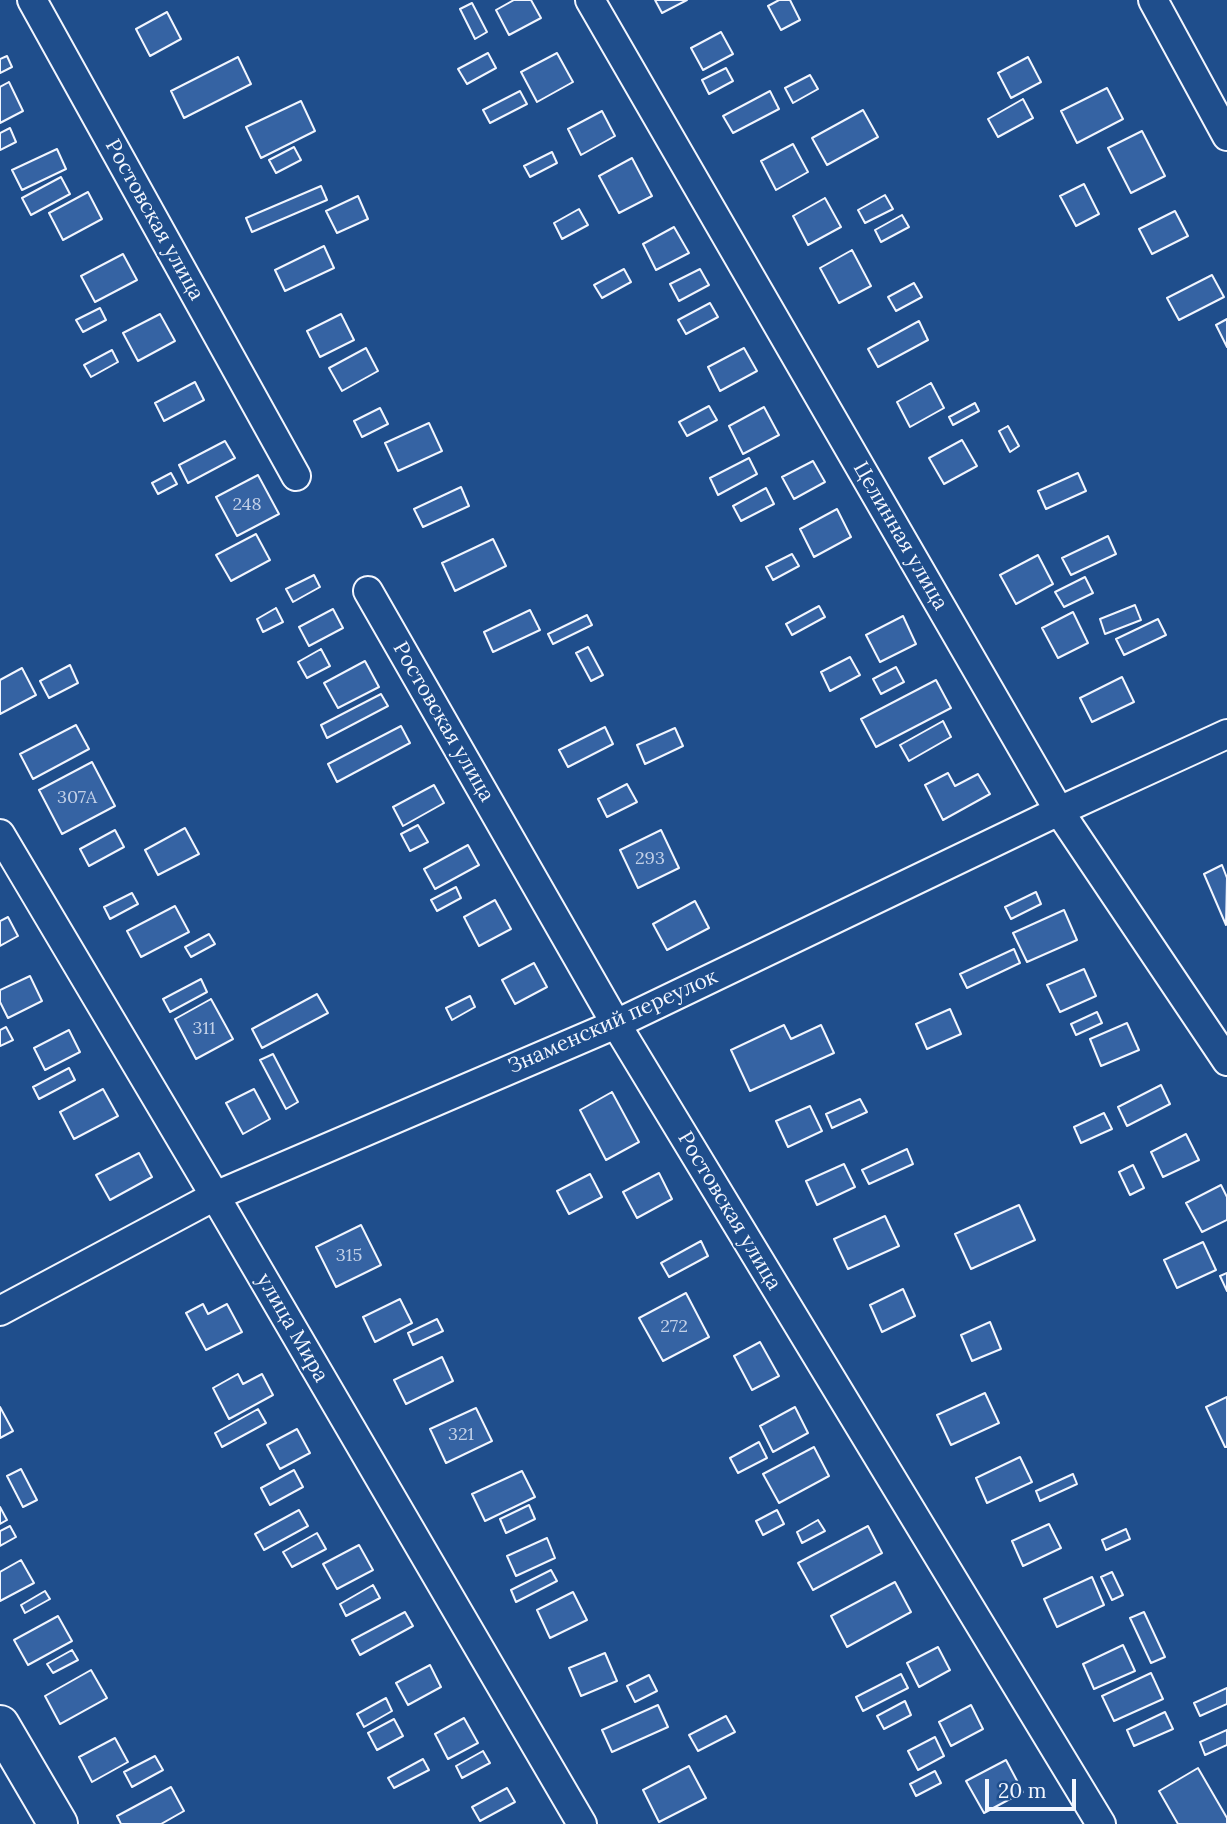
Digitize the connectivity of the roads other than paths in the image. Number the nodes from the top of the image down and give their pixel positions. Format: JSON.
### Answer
{"nodes":[{"id":1,"x":32,"y":0,"type":"edge"},
{"id":2,"x":590,"y":0,"type":"edge"},
{"id":3,"x":1153,"y":0,"type":"edge"},
{"id":4,"x":1227,"y":136,"type":"edge"},
{"id":5,"x":296,"y":476,"type":"dead end"},
{"id":6,"x":368,"y":592,"type":"dead end"},
{"id":7,"x":1227,"y":734,"type":"edge"},
{"id":8,"x":1059,"y":811,"type":"junction"},
{"id":9,"x":0,"y":834,"type":"edge"},
{"id":10,"x":616,"y":1024,"type":"junction"},
{"id":11,"x":1227,"y":1061,"type":"edge"},
{"id":12,"x":215,"y":1196,"type":"junction"},
{"id":13,"x":0,"y":1311,"type":"edge"},
{"id":14,"x":0,"y":1725,"type":"edge"},
{"id":15,"x":58,"y":1824,"type":"edge"},
{"id":16,"x":582,"y":1824,"type":"edge"},
{"id":17,"x":1101,"y":1824,"type":"edge"}],
"edges":[{"from":1,"to":5,"type":"street","name":"Ростовская улица"},
{"from":2,"to":8,"type":"street","name":"Целинная улица"},
{"from":3,"to":4,"type":"street"},
{"from":6,"to":10,"type":"street","name":"Ростовская улица"},
{"from":7,"to":8,"type":"street","name":"Знаменский переулок"},
{"from":8,"to":10,"type":"street","name":"Знаменский переулок"},
{"from":8,"to":11,"type":"street","name":"Целинная улица"},
{"from":9,"to":12,"type":"street","name":"улица Мира"},
{"from":10,"to":12,"type":"street","name":"Знаменский переулок"},
{"from":10,"to":17,"type":"street","name":"Ростовская улица"},
{"from":12,"to":13,"type":"street","name":"Знаменский переулок"},
{"from":12,"to":16,"type":"street","name":"улица Мира"},
{"from":14,"to":15,"type":"street"}]}
